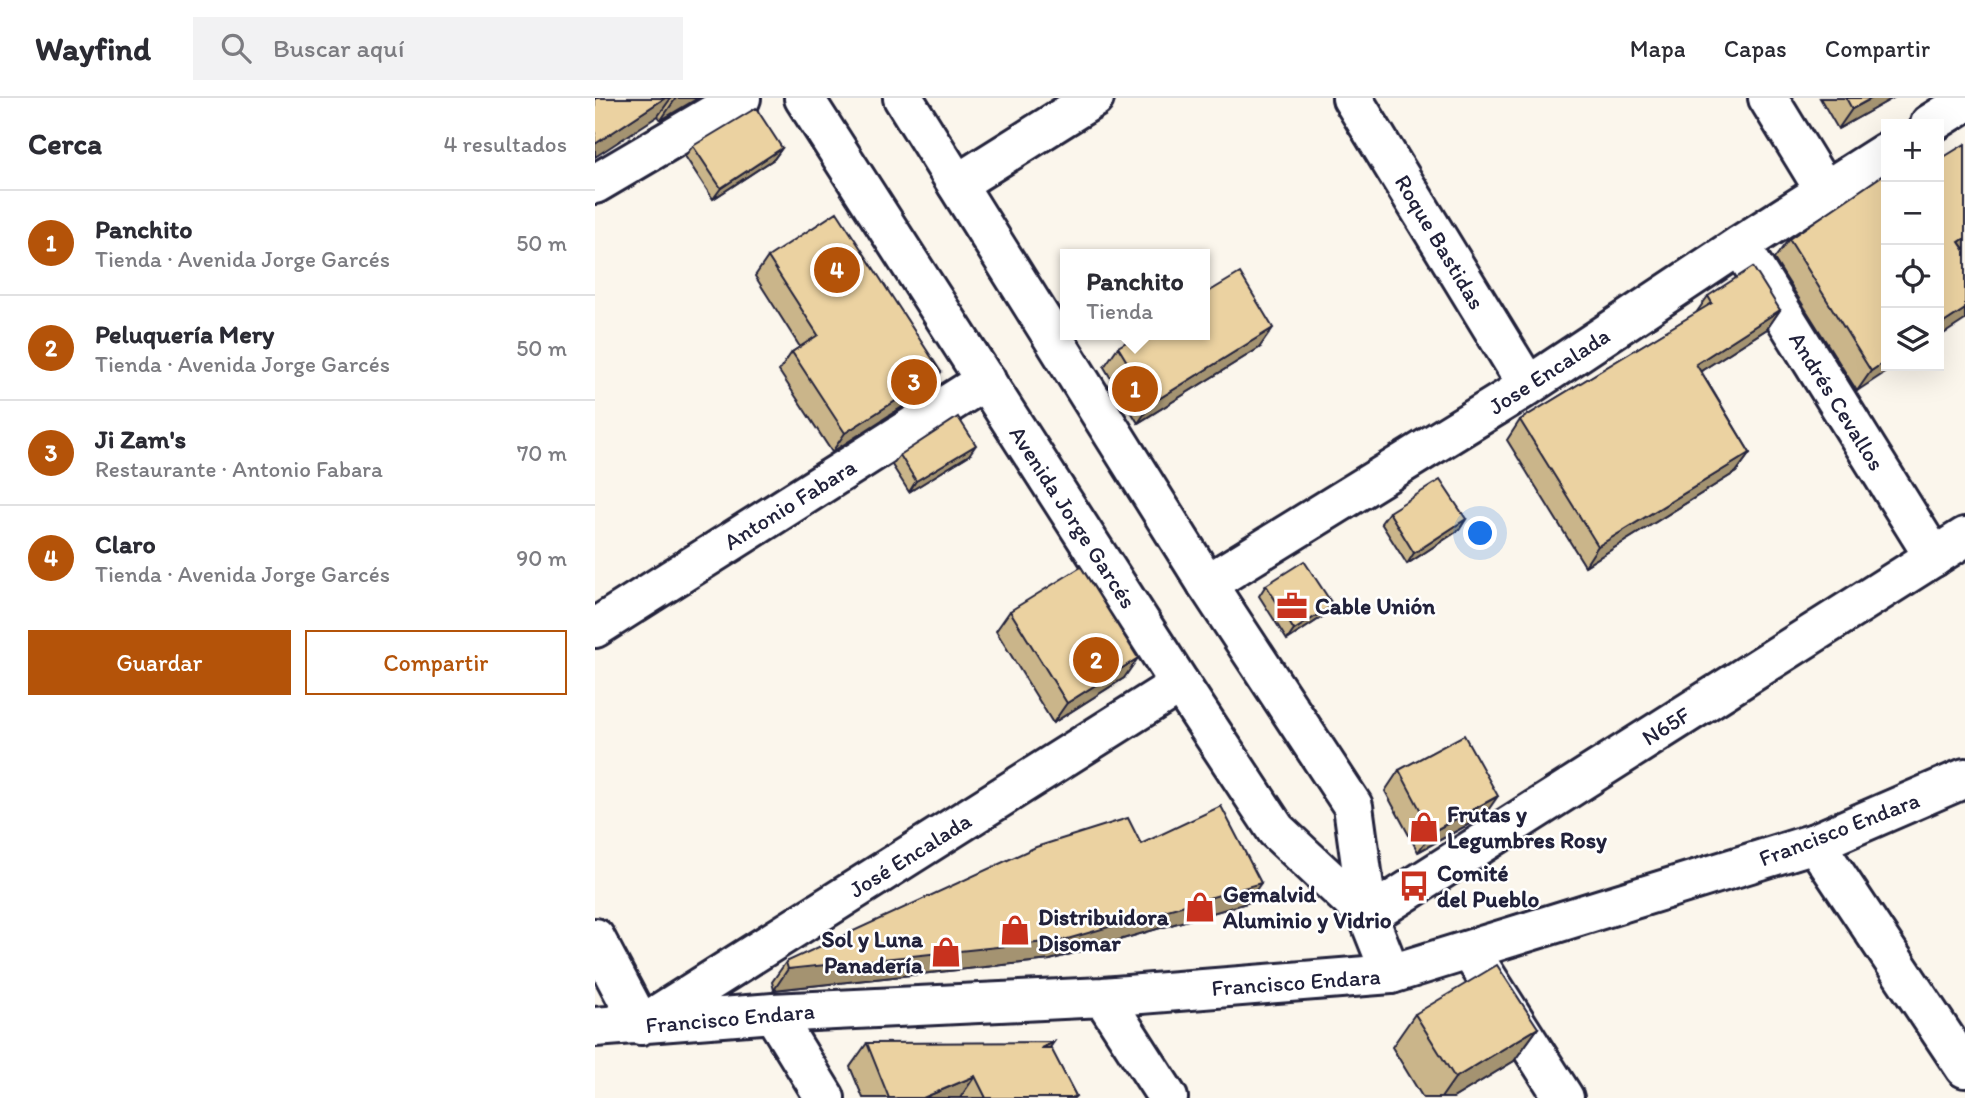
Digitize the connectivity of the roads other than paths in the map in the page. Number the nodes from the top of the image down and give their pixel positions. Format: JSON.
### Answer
{"nodes":[{"id":1,"x":741,"y":98,"type":"edge"},
{"id":2,"x":804,"y":98,"type":"edge"},
{"id":3,"x":903,"y":98,"type":"edge"},
{"id":4,"x":1094,"y":98,"type":"edge"},
{"id":5,"x":1352,"y":98,"type":"edge"},
{"id":6,"x":1768,"y":98,"type":"edge"},
{"id":7,"x":1965,"y":102,"type":"edge"},
{"id":8,"x":1938,"y":119,"type":"edge"},
{"id":9,"x":1881,"y":155,"type":"edge"},
{"id":10,"x":595,"y":184,"type":"edge"},
{"id":11,"x":957,"y":184,"type":"junction"},
{"id":12,"x":1825,"y":191,"type":"junction"},
{"id":13,"x":1740,"y":245,"type":"junction"},
{"id":14,"x":986,"y":380,"type":"junction"},
{"id":15,"x":1528,"y":386,"type":"junction"},
{"id":16,"x":1965,"y":537,"type":"edge"},
{"id":17,"x":1934,"y":557,"type":"junction"},
{"id":18,"x":1207,"y":584,"type":"junction"},
{"id":19,"x":595,"y":628,"type":"edge"},
{"id":20,"x":1180,"y":684,"type":"junction"},
{"id":21,"x":1965,"y":778,"type":"edge"},
{"id":22,"x":1815,"y":843,"type":"junction"},
{"id":23,"x":1368,"y":916,"type":"junction"},
{"id":24,"x":595,"y":938,"type":"edge"},
{"id":25,"x":1470,"y":951,"type":"junction"},
{"id":26,"x":1391,"y":974,"type":"junction"},
{"id":27,"x":1103,"y":996,"type":"junction"},
{"id":28,"x":773,"y":1013,"type":"junction"},
{"id":29,"x":641,"y":1025,"type":"junction"},
{"id":30,"x":595,"y":1027,"type":"edge"},
{"id":31,"x":1965,"y":1068,"type":"edge"},
{"id":32,"x":825,"y":1098,"type":"edge"},
{"id":33,"x":1168,"y":1098,"type":"edge"},
{"id":34,"x":1564,"y":1098,"type":"edge"}],
"edges":[{"from":1,"to":10,"type":"street"},
{"from":2,"to":14,"type":"street","name":"Avenida Jorge Garcés"},
{"from":3,"to":11,"type":"street","name":"Avenida Jorge Garcés"},
{"from":4,"to":11,"type":"street"},
{"from":5,"to":15,"type":"street","name":"Roque Bastidas"},
{"from":6,"to":12,"type":"street"},
{"from":7,"to":8,"type":"street"},
{"from":9,"to":12,"type":"street","name":"Jose Encalada"},
{"from":11,"to":18,"type":"street","name":"Avenida Jorge Garcés"},
{"from":12,"to":13,"type":"street","name":"Jose Encalada"},
{"from":13,"to":15,"type":"street","name":"Jose Encalada"},
{"from":13,"to":17,"type":"street","name":"Andrés Cevallos"},
{"from":14,"to":19,"type":"street","name":"Antonio Fabara"},
{"from":14,"to":20,"type":"street","name":"Avenida Jorge Garcés"},
{"from":15,"to":18,"type":"street","name":"Jose Encalada"},
{"from":16,"to":17,"type":"street","name":"N65F"},
{"from":17,"to":23,"type":"street","name":"N65F"},
{"from":18,"to":23,"type":"street","name":"Avenida Jorge Garcés"},
{"from":20,"to":23,"type":"street","name":"Avenida Jorge Garcés"},
{"from":20,"to":29,"type":"street","name":"José Encalada"},
{"from":21,"to":22,"type":"street","name":"Francisco Endara"},
{"from":22,"to":25,"type":"street","name":"Francisco Endara"},
{"from":22,"to":31,"type":"street"},
{"from":23,"to":26,"type":"street","name":"Avenida Jorge Garcés"},
{"from":24,"to":29,"type":"street"},
{"from":25,"to":26,"type":"street","name":"Francisco Endara"},
{"from":25,"to":34,"type":"street"},
{"from":26,"to":27,"type":"street","name":"Francisco Endara"},
{"from":27,"to":28,"type":"street","name":"Francisco Endara"},
{"from":27,"to":33,"type":"street"},
{"from":28,"to":29,"type":"street","name":"Francisco Endara"},
{"from":28,"to":32,"type":"street"},
{"from":29,"to":30,"type":"street","name":"Francisco Endara"}]}
